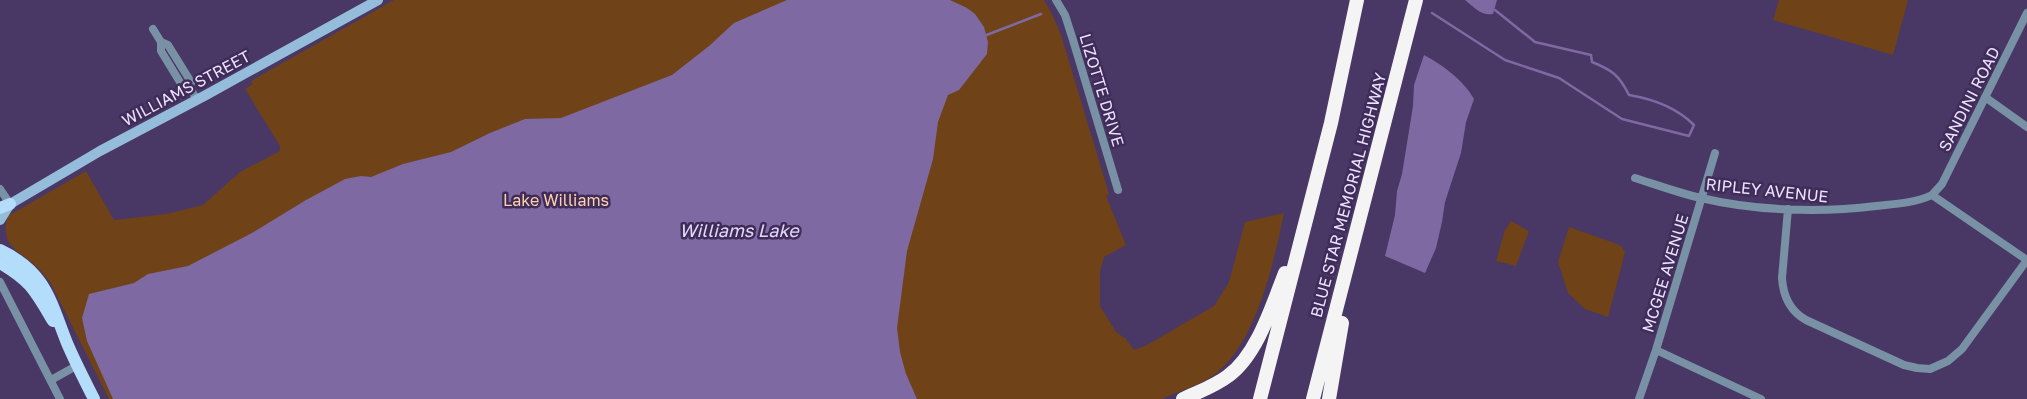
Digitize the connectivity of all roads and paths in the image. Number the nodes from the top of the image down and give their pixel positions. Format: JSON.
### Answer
{"nodes":[{"id":1,"x":378,"y":0,"type":"edge"},
{"id":2,"x":1056,"y":0,"type":"edge"},
{"id":3,"x":1357,"y":0,"type":"edge"},
{"id":4,"x":1416,"y":0,"type":"edge"},
{"id":5,"x":2027,"y":13,"type":"edge"},
{"id":6,"x":153,"y":29,"type":"dead end"},
{"id":7,"x":1985,"y":96,"type":"junction"},
{"id":8,"x":197,"y":100,"type":"junction"},
{"id":9,"x":2027,"y":128,"type":"edge"},
{"id":10,"x":1715,"y":153,"type":"dead end"},
{"id":11,"x":1635,"y":178,"type":"dead end"},
{"id":12,"x":1369,"y":186,"type":"junction"},
{"id":13,"x":0,"y":189,"type":"edge"},
{"id":14,"x":1118,"y":190,"type":"dead end"},
{"id":15,"x":1932,"y":195,"type":"junction"},
{"id":16,"x":1702,"y":198,"type":"junction"},
{"id":17,"x":3,"y":208,"type":"edge"},
{"id":18,"x":1788,"y":209,"type":"junction"},
{"id":19,"x":0,"y":220,"type":"edge"},
{"id":20,"x":1306,"y":221,"type":"junction"},
{"id":21,"x":0,"y":250,"type":"edge"},
{"id":22,"x":2027,"y":260,"type":"edge"},
{"id":23,"x":0,"y":264,"type":"edge"},
{"id":24,"x":0,"y":282,"type":"edge"},
{"id":25,"x":68,"y":345,"type":"junction"},
{"id":26,"x":1656,"y":350,"type":"junction"},
{"id":27,"x":78,"y":365,"type":"junction"},
{"id":28,"x":51,"y":380,"type":"junction"},
{"id":29,"x":60,"y":399,"type":"edge"},
{"id":30,"x":94,"y":399,"type":"edge"},
{"id":31,"x":1183,"y":399,"type":"edge"},
{"id":32,"x":1260,"y":399,"type":"edge"},
{"id":33,"x":1313,"y":399,"type":"edge"},
{"id":34,"x":1329,"y":399,"type":"edge"},
{"id":35,"x":1639,"y":399,"type":"edge"},
{"id":36,"x":1761,"y":399,"type":"edge"}],
"edges":[{"from":1,"to":8,"type":"main road","name":"WILLIAMS STREET"},
{"from":2,"to":14,"type":"street","name":"LIZOTTE DRIVE"},
{"from":3,"to":20,"type":"highway","name":"BLUE STAR MEMORIAL HIGHWAY"},
{"from":4,"to":12,"type":"highway","name":"BLUE STAR MEMORIAL HIGHWAY"},
{"from":5,"to":7,"type":"street","name":"SANDINI ROAD"},
{"from":6,"to":8,"type":"street"},
{"from":7,"to":9,"type":"street"},
{"from":7,"to":15,"type":"street","name":"SANDINI ROAD"},
{"from":8,"to":17,"type":"main road","name":"WILLIAMS STREET"},
{"from":10,"to":16,"type":"street","name":"MCGEE AVENUE"},
{"from":11,"to":16,"type":"street","name":"RIPLEY AVENUE"},
{"from":12,"to":33,"type":"highway","name":"BLUE STAR MEMORIAL HIGHWAY"},
{"from":12,"to":34,"type":"highway"},
{"from":13,"to":17,"type":"street"},
{"from":15,"to":18,"type":"street","name":"RIPLEY AVENUE"},
{"from":15,"to":22,"type":"street"},
{"from":16,"to":18,"type":"street","name":"RIPLEY AVENUE"},
{"from":16,"to":26,"type":"street","name":"MCGEE AVENUE"},
{"from":17,"to":19,"type":"main road","name":"WILLIAMS STREET"},
{"from":18,"to":22,"type":"street"},
{"from":20,"to":31,"type":"highway"},
{"from":20,"to":32,"type":"highway","name":"BLUE STAR MEMORIAL HIGHWAY"},
{"from":21,"to":25,"type":"main road"},
{"from":23,"to":25,"type":"main road"},
{"from":24,"to":28,"type":"street"},
{"from":25,"to":27,"type":"main road"},
{"from":26,"to":35,"type":"street","name":"MCGEE AVENUE"},
{"from":26,"to":36,"type":"street"},
{"from":27,"to":28,"type":"street"},
{"from":27,"to":30,"type":"main road"},
{"from":28,"to":29,"type":"street"}]}
